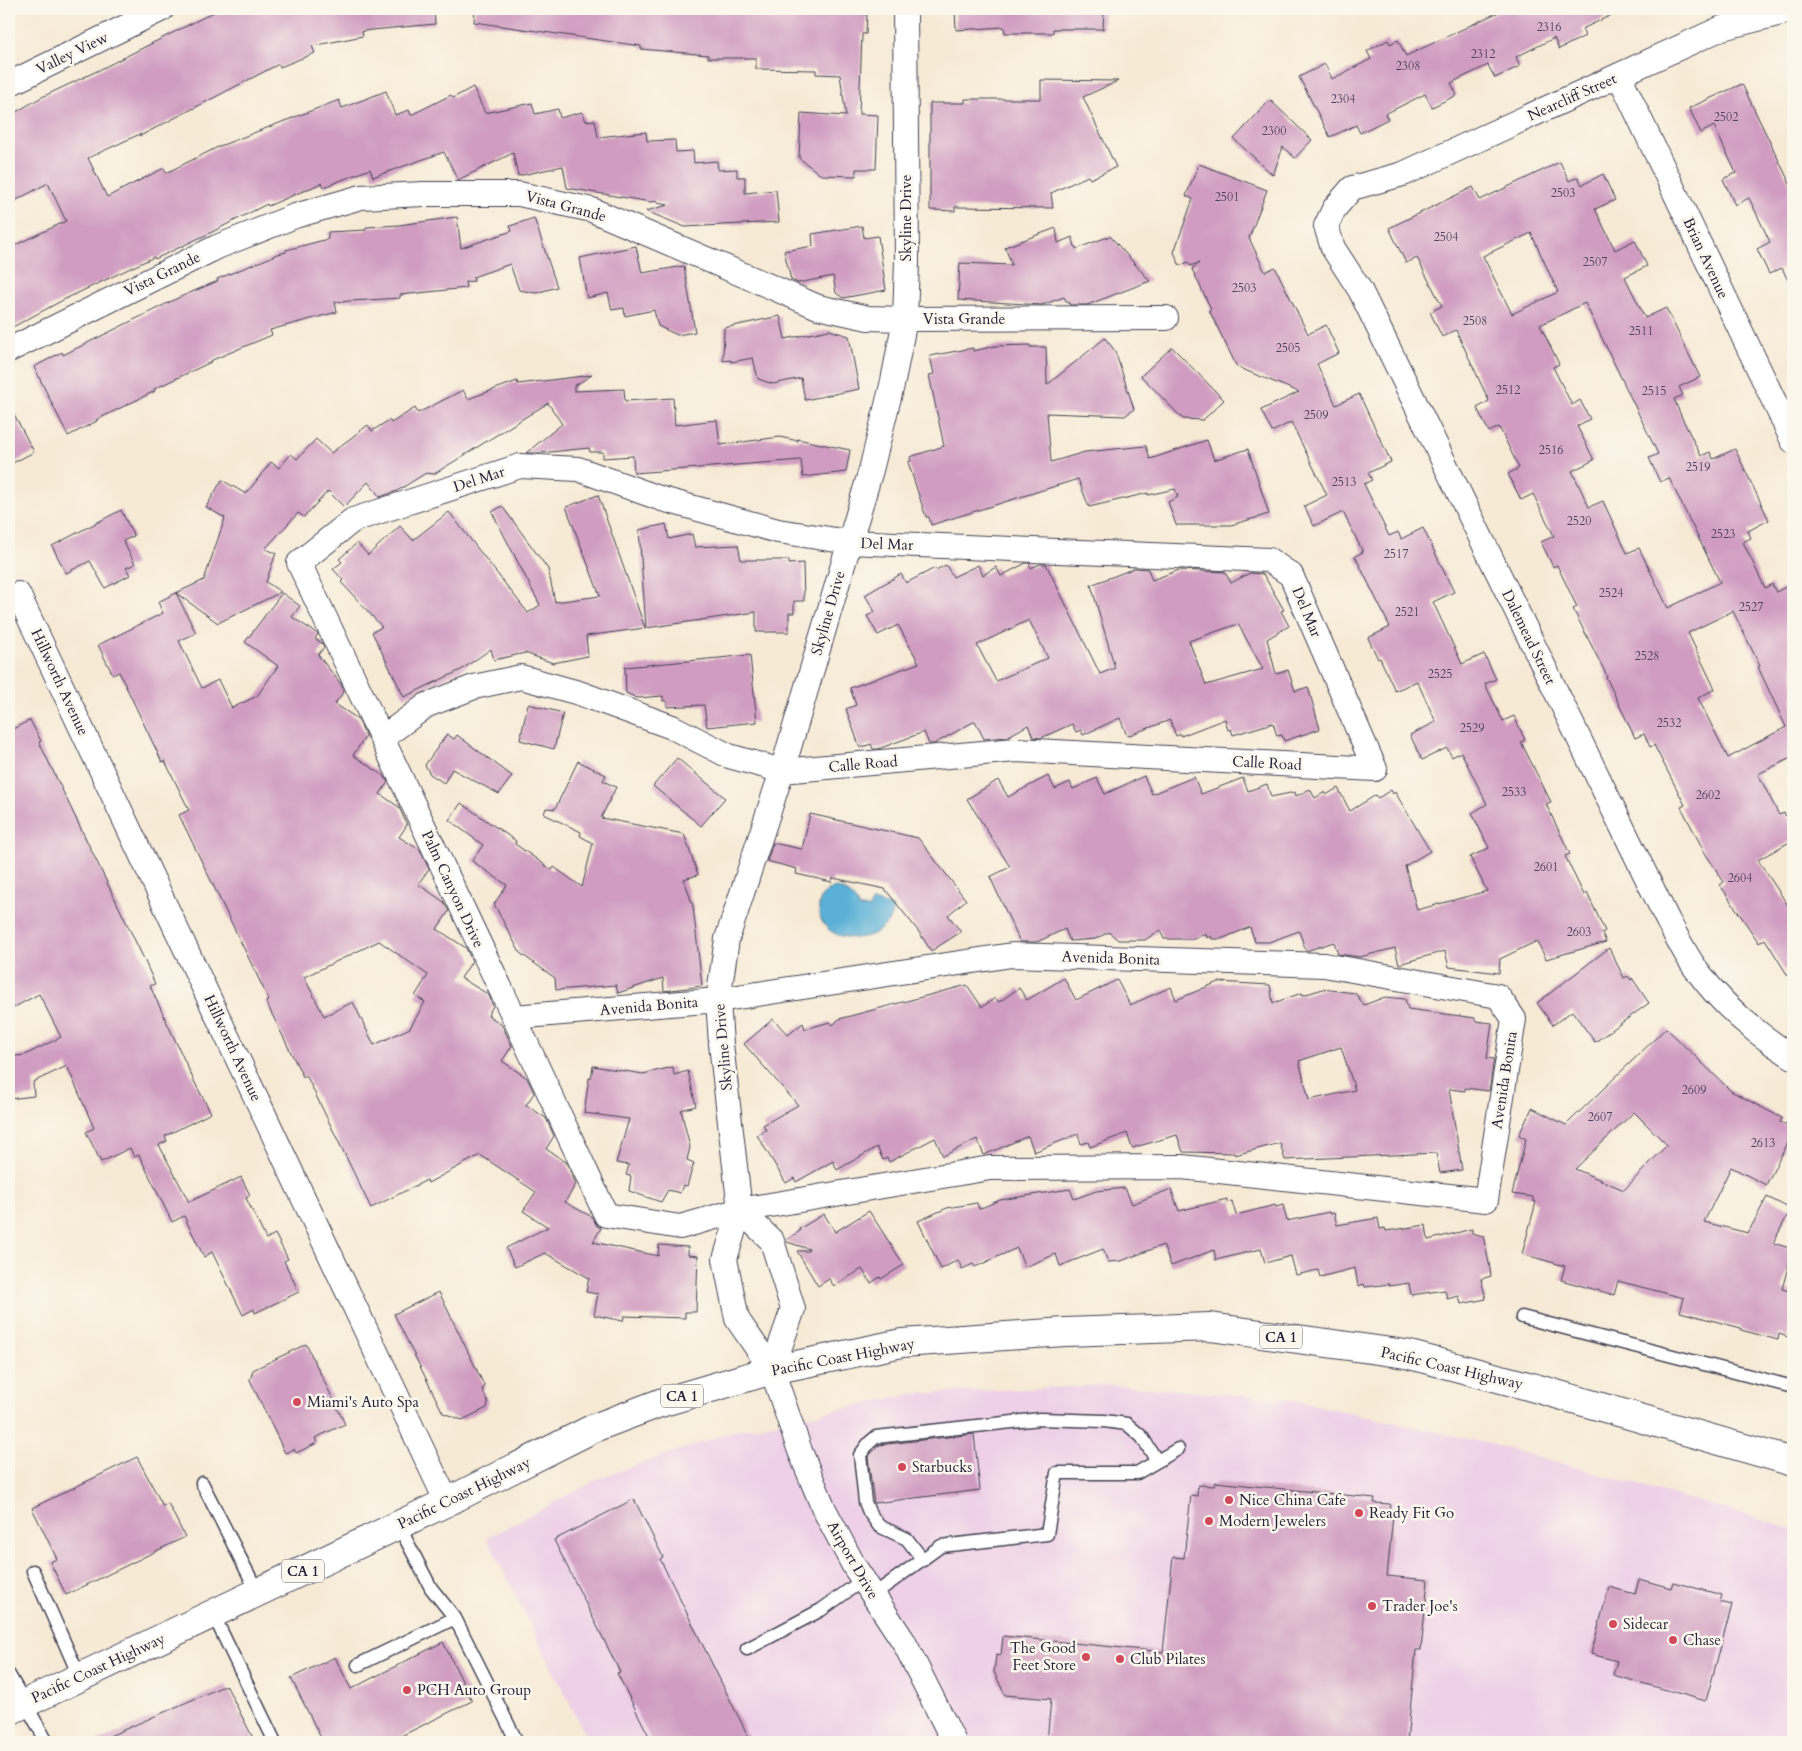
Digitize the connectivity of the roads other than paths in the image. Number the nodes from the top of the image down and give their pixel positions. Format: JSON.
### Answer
{"nodes":[{"id":1,"x":162,"y":9,"type":"edge"},
{"id":2,"x":905,"y":9,"type":"edge"},
{"id":3,"x":1793,"y":10,"type":"edge"},
{"id":4,"x":1619,"y":75,"type":"junction"},
{"id":5,"x":9,"y":84,"type":"edge"},
{"id":6,"x":1352,"y":188,"type":"joint"},
{"id":7,"x":1166,"y":318,"type":"dead end"},
{"id":8,"x":905,"y":319,"type":"junction"},
{"id":9,"x":9,"y":350,"type":"edge"},
{"id":10,"x":1793,"y":441,"type":"edge"},
{"id":11,"x":849,"y":542,"type":"junction"},
{"id":12,"x":299,"y":563,"type":"joint"},
{"id":13,"x":18,"y":594,"type":"dead end"},
{"id":14,"x":382,"y":738,"type":"junction"},
{"id":15,"x":1375,"y":769,"type":"joint"},
{"id":16,"x":782,"y":771,"type":"junction"},
{"id":17,"x":718,"y":1000,"type":"junction"},
{"id":18,"x":514,"y":1017,"type":"junction"},
{"id":19,"x":1793,"y":1057,"type":"edge"},
{"id":20,"x":740,"y":1210,"type":"junction"},
{"id":21,"x":1522,"y":1317,"type":"dead end"},
{"id":22,"x":772,"y":1370,"type":"junction"},
{"id":23,"x":1793,"y":1387,"type":"edge"},
{"id":24,"x":1178,"y":1449,"type":"dead end"},
{"id":25,"x":1157,"y":1461,"type":"junction"},
{"id":26,"x":1793,"y":1462,"type":"edge"},
{"id":27,"x":202,"y":1483,"type":"dead end"},
{"id":28,"x":448,"y":1502,"type":"junction"},
{"id":29,"x":399,"y":1526,"type":"junction"},
{"id":30,"x":923,"y":1560,"type":"junction"},
{"id":31,"x":33,"y":1571,"type":"dead end"},
{"id":32,"x":868,"y":1588,"type":"junction"},
{"id":33,"x":258,"y":1593,"type":"junction"},
{"id":34,"x":213,"y":1614,"type":"junction"},
{"id":35,"x":455,"y":1618,"type":"junction"},
{"id":36,"x":746,"y":1649,"type":"dead end"},
{"id":37,"x":358,"y":1665,"type":"dead end"},
{"id":38,"x":9,"y":1675,"type":"edge"},
{"id":39,"x":80,"y":1678,"type":"junction"},
{"id":40,"x":16,"y":1707,"type":"edge"},
{"id":41,"x":47,"y":1742,"type":"edge"},
{"id":42,"x":275,"y":1742,"type":"edge"},
{"id":43,"x":517,"y":1742,"type":"edge"},
{"id":44,"x":954,"y":1742,"type":"edge"}],
"edges":[{"from":1,"to":5,"type":"street","name":"Valley View"},
{"from":2,"to":8,"type":"street","name":"Skyline Drive"},
{"from":3,"to":4,"type":"street","name":"Nearcliff Street"},
{"from":4,"to":6,"type":"street","name":"Nearcliff Street"},
{"from":4,"to":10,"type":"street","name":"Brian Avenue"},
{"from":6,"to":19,"type":"street","name":"Dalemead Street"},
{"from":7,"to":8,"type":"street","name":"Vista Grande"},
{"from":8,"to":9,"type":"street","name":"Vista Grande"},
{"from":8,"to":11,"type":"street","name":"Skyline Drive"},
{"from":11,"to":12,"type":"street","name":"Del Mar"},
{"from":11,"to":15,"type":"street","name":"Del Mar"},
{"from":11,"to":16,"type":"street","name":"Skyline Drive"},
{"from":12,"to":14,"type":"street","name":"Palm Canyon Drive"},
{"from":13,"to":28,"type":"street","name":"Hillworth Avenue"},
{"from":14,"to":16,"type":"street","name":"Calle Road"},
{"from":14,"to":18,"type":"street","name":"Palm Canyon Drive"},
{"from":15,"to":16,"type":"street","name":"Calle Road"},
{"from":16,"to":17,"type":"street","name":"Skyline Drive"},
{"from":17,"to":18,"type":"street","name":"Avenida Bonita"},
{"from":17,"to":20,"type":"street","name":"Skyline Drive"},
{"from":17,"to":20,"type":"street","name":"Avenida Bonita"},
{"from":18,"to":20,"type":"street","name":"Palm Canyon Drive"},
{"from":20,"to":22,"type":"street","name":"Skyline Drive"},
{"from":20,"to":22,"type":"street"},
{"from":21,"to":23,"type":"lane"},
{"from":22,"to":26,"type":"highway","name":"Pacific Coast Highway","number":"CA 1"},
{"from":22,"to":28,"type":"highway","name":"Pacific Coast Highway","number":"CA 1"},
{"from":22,"to":32,"type":"street","name":"Airport Drive"},
{"from":24,"to":25,"type":"lane"},
{"from":25,"to":30,"type":"lane"},
{"from":25,"to":30,"type":"lane"},
{"from":27,"to":33,"type":"lane"},
{"from":28,"to":29,"type":"highway","name":"Pacific Coast Highway","number":"CA 1"},
{"from":29,"to":33,"type":"highway","name":"Pacific Coast Highway","number":"CA 1"},
{"from":29,"to":35,"type":"lane"},
{"from":30,"to":32,"type":"lane"},
{"from":31,"to":39,"type":"lane"},
{"from":32,"to":36,"type":"lane"},
{"from":32,"to":44,"type":"street","name":"Airport Drive"},
{"from":33,"to":34,"type":"highway","name":"Pacific Coast Highway","number":"CA 1"},
{"from":34,"to":39,"type":"highway","name":"Pacific Coast Highway","number":"CA 1"},
{"from":34,"to":42,"type":"lane"},
{"from":35,"to":37,"type":"lane"},
{"from":35,"to":43,"type":"lane"},
{"from":38,"to":40,"type":"lane"},
{"from":39,"to":40,"type":"highway","name":"Pacific Coast Highway","number":"CA 1"},
{"from":40,"to":41,"type":"lane"}]}
